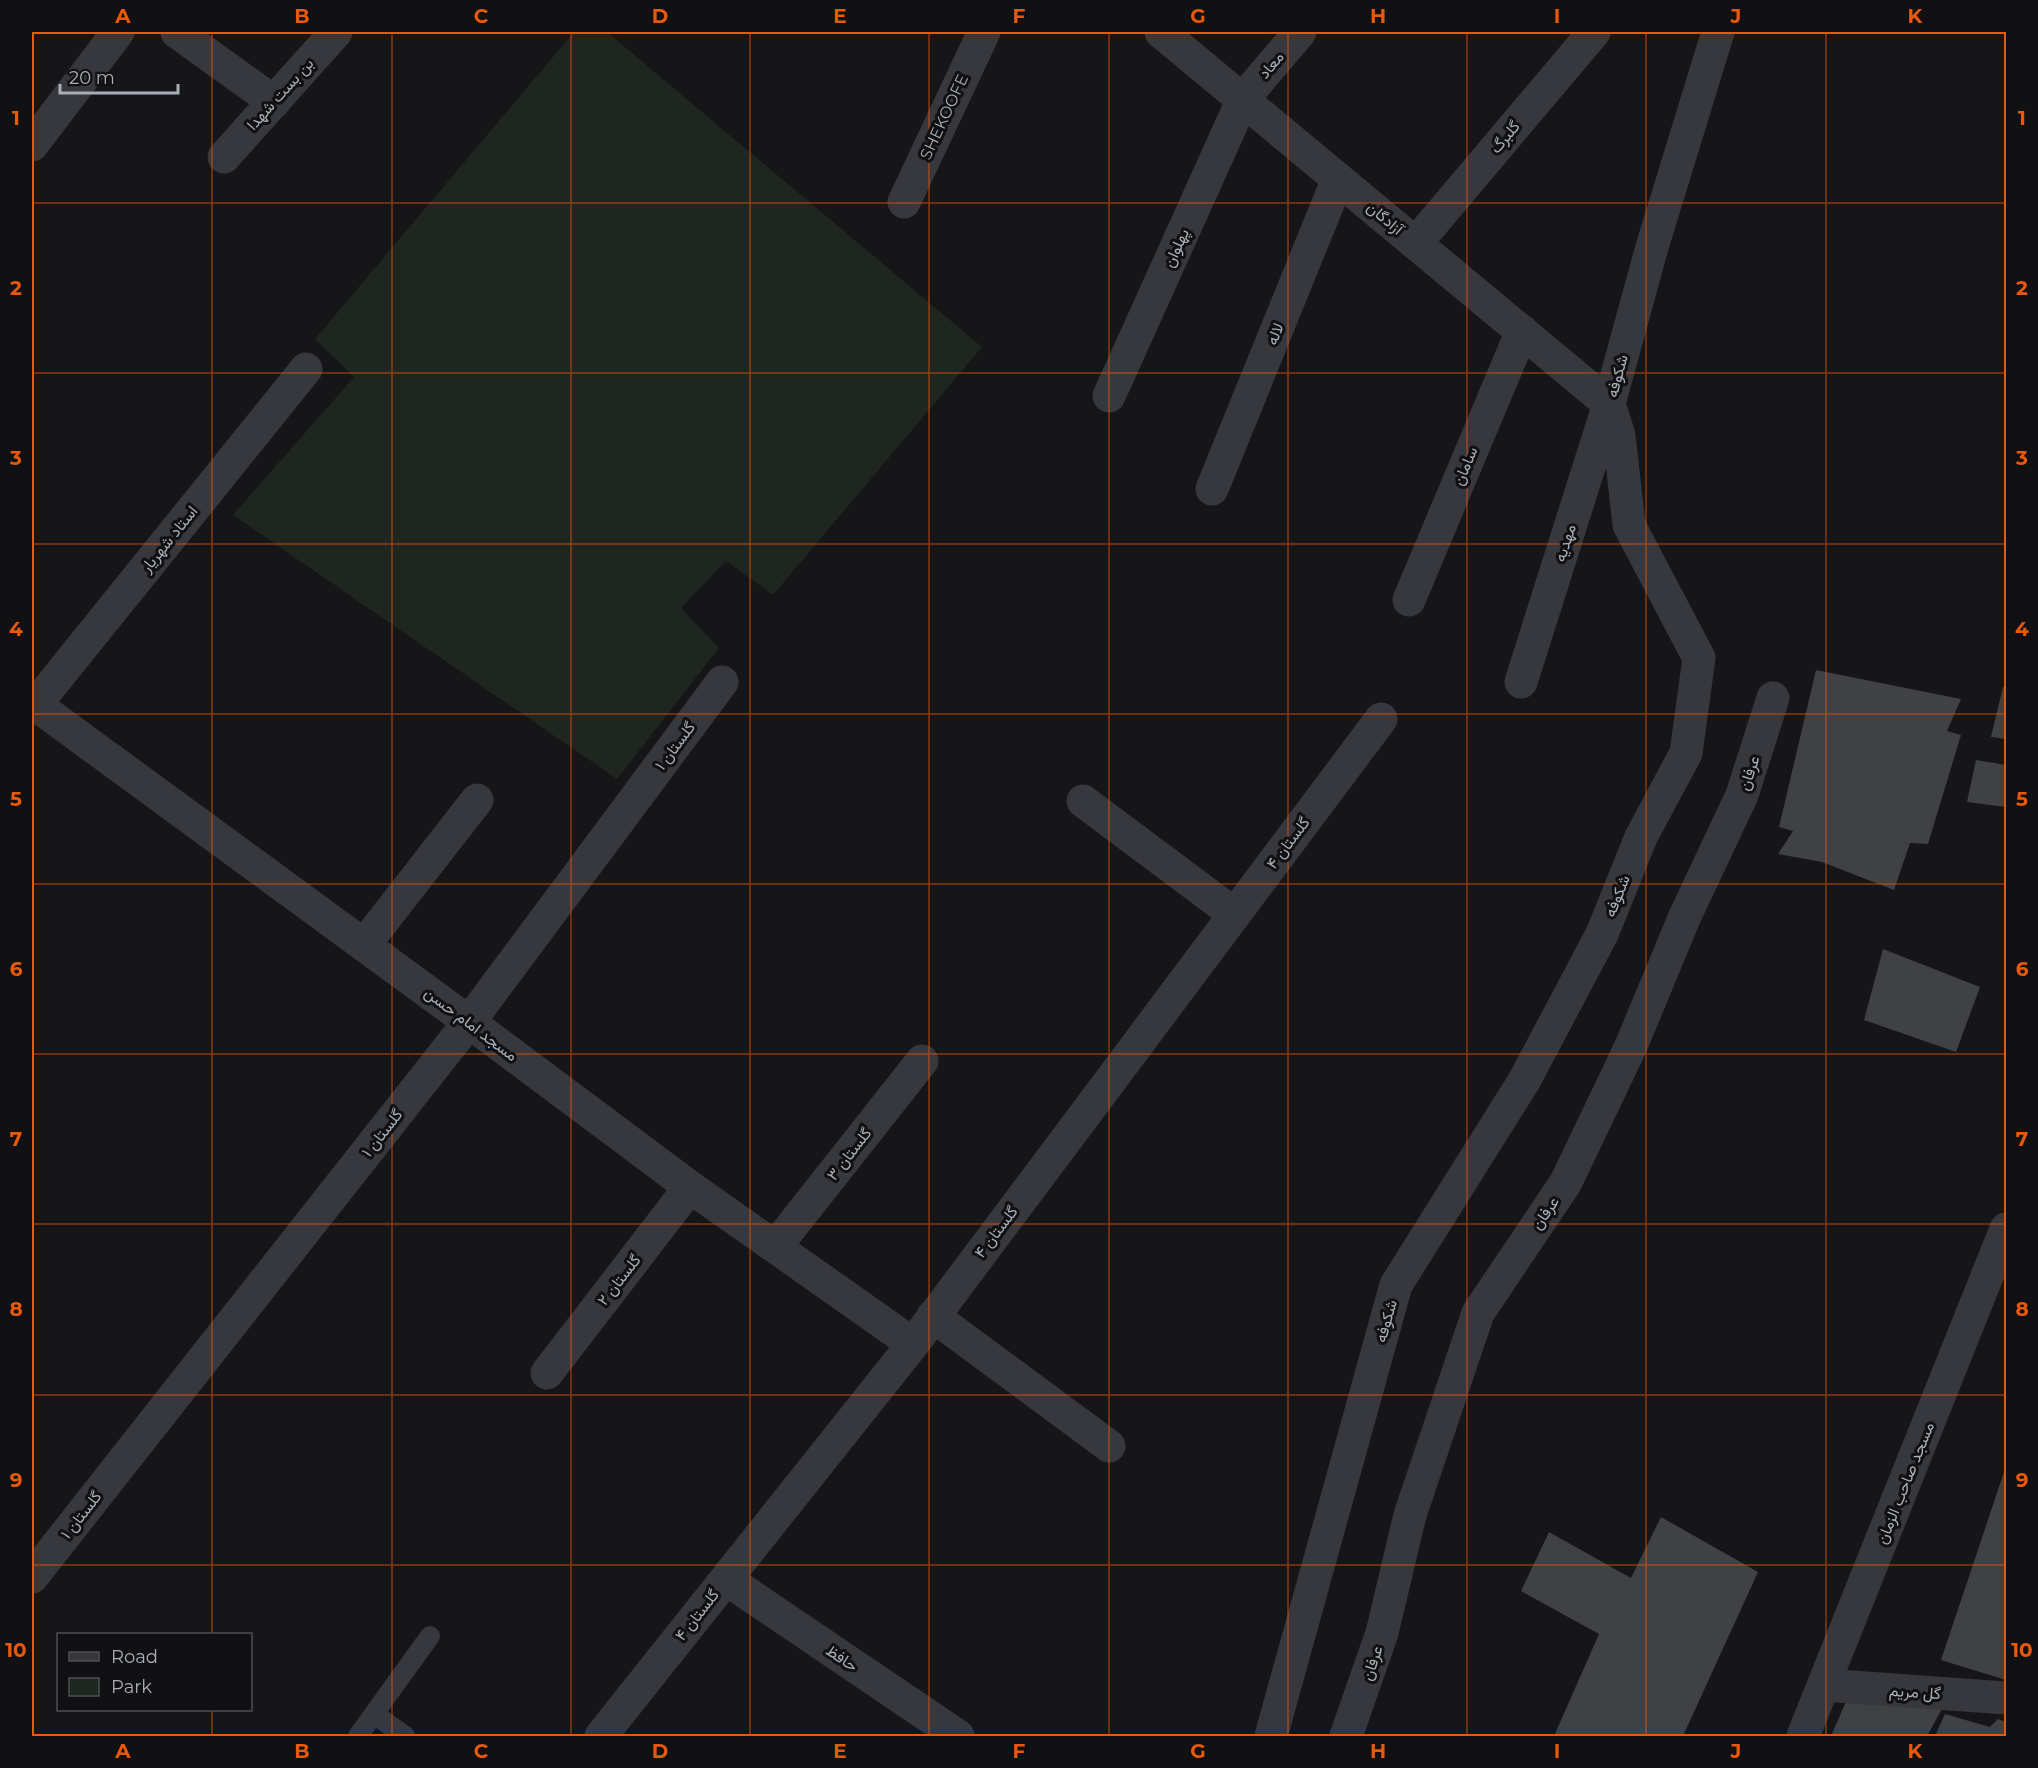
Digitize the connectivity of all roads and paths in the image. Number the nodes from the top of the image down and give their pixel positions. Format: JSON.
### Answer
{"nodes":[{"id":1,"x":118,"y":32,"type":"edge"},
{"id":2,"x":177,"y":32,"type":"edge"},
{"id":3,"x":336,"y":32,"type":"edge"},
{"id":4,"x":984,"y":32,"type":"edge"},
{"id":5,"x":1161,"y":32,"type":"edge"},
{"id":6,"x":1300,"y":32,"type":"edge"},
{"id":7,"x":1594,"y":32,"type":"edge"},
{"id":8,"x":1718,"y":32,"type":"edge"},
{"id":9,"x":1243,"y":99,"type":"junction"},
{"id":10,"x":274,"y":102,"type":"junction"},
{"id":11,"x":32,"y":145,"type":"edge"},
{"id":12,"x":224,"y":157,"type":"dead end"},
{"id":13,"x":1338,"y":179,"type":"junction"},
{"id":14,"x":904,"y":202,"type":"dead end"},
{"id":15,"x":1416,"y":243,"type":"junction"},
{"id":16,"x":1522,"y":331,"type":"junction"},
{"id":17,"x":306,"y":369,"type":"dead end"},
{"id":18,"x":1109,"y":396,"type":"dead end"},
{"id":19,"x":1609,"y":404,"type":"junction"},
{"id":20,"x":1212,"y":489,"type":"dead end"},
{"id":21,"x":1408,"y":600,"type":"dead end"},
{"id":22,"x":722,"y":682,"type":"dead end"},
{"id":23,"x":1521,"y":682,"type":"dead end"},
{"id":24,"x":1773,"y":699,"type":"dead end"},
{"id":25,"x":33,"y":705,"type":"edge"},
{"id":26,"x":1381,"y":719,"type":"dead end"},
{"id":27,"x":477,"y":800,"type":"dead end"},
{"id":28,"x":1083,"y":801,"type":"dead end"},
{"id":29,"x":1234,"y":914,"type":"junction"},
{"id":30,"x":364,"y":945,"type":"junction"},
{"id":31,"x":469,"y":1022,"type":"junction"},
{"id":32,"x":922,"y":1061,"type":"dead end"},
{"id":33,"x":690,"y":1187,"type":"junction"},
{"id":34,"x":2007,"y":1229,"type":"edge"},
{"id":35,"x":776,"y":1246,"type":"junction"},
{"id":36,"x":933,"y":1316,"type":"junction"},
{"id":37,"x":913,"y":1344,"type":"junction"},
{"id":38,"x":547,"y":1373,"type":"dead end"},
{"id":39,"x":1109,"y":1446,"type":"dead end"},
{"id":40,"x":32,"y":1577,"type":"edge"},
{"id":41,"x":726,"y":1579,"type":"junction"},
{"id":42,"x":430,"y":1636,"type":"dead end"},
{"id":43,"x":1824,"y":1685,"type":"junction"},
{"id":44,"x":2007,"y":1698,"type":"edge"},
{"id":45,"x":374,"y":1714,"type":"junction"},
{"id":46,"x":954,"y":1735,"type":"edge"},
{"id":47,"x":358,"y":1737,"type":"edge"},
{"id":48,"x":405,"y":1737,"type":"edge"},
{"id":49,"x":601,"y":1737,"type":"edge"},
{"id":50,"x":1271,"y":1737,"type":"edge"},
{"id":51,"x":1346,"y":1737,"type":"edge"},
{"id":52,"x":1803,"y":1737,"type":"edge"}],
"edges":[{"from":1,"to":11,"type":"street"},
{"from":2,"to":10,"type":"street"},
{"from":3,"to":10,"type":"street","name":"بن بست شهدا"},
{"from":4,"to":14,"type":"street","name":"SHEKOOFE"},
{"from":5,"to":9,"type":"street","name":"آزادگان"},
{"from":6,"to":9,"type":"street","name":"معاد"},
{"from":7,"to":15,"type":"street","name":"گلبرگ"},
{"from":8,"to":19,"type":"street","name":"شکوفه"},
{"from":9,"to":13,"type":"street","name":"آزادگان"},
{"from":9,"to":18,"type":"street","name":"پهلوان"},
{"from":10,"to":12,"type":"street","name":"بن بست شهدا"},
{"from":13,"to":15,"type":"street","name":"آزادگان"},
{"from":13,"to":20,"type":"street","name":"لاله"},
{"from":15,"to":16,"type":"street","name":"آزادگان"},
{"from":16,"to":19,"type":"street","name":"آزادگان"},
{"from":16,"to":21,"type":"street","name":"سامان"},
{"from":17,"to":25,"type":"street","name":"استاد شهریار"},
{"from":19,"to":23,"type":"street","name":"مهدیه"},
{"from":19,"to":50,"type":"street","name":"شکوفه"},
{"from":22,"to":31,"type":"street","name":"گلستان ۱"},
{"from":24,"to":51,"type":"street","name":"عرفان"},
{"from":25,"to":30,"type":"street","name":"مسجد امام حسن"},
{"from":26,"to":29,"type":"street","name":"گلستان ۴"},
{"from":27,"to":30,"type":"street"},
{"from":28,"to":29,"type":"street"},
{"from":29,"to":36,"type":"street","name":"گلستان ۴"},
{"from":30,"to":31,"type":"street","name":"مسجد امام حسن"},
{"from":31,"to":33,"type":"street","name":"مسجد امام حسن"},
{"from":31,"to":40,"type":"street","name":"گلستان ۱"},
{"from":32,"to":35,"type":"street","name":"گلستان ۳"},
{"from":33,"to":35,"type":"street","name":"مسجد امام حسن"},
{"from":33,"to":38,"type":"street","name":"گلستان ۲"},
{"from":34,"to":43,"type":"street","name":"مسجد صاحب الزمان"},
{"from":35,"to":37,"type":"street","name":"مسجد امام حسن"},
{"from":36,"to":37,"type":"street","name":"گلستان ۴"},
{"from":36,"to":39,"type":"street"},
{"from":37,"to":41,"type":"street","name":"گلستان ۴"},
{"from":41,"to":46,"type":"street","name":"حافظ"},
{"from":41,"to":49,"type":"street","name":"گلستان ۴"},
{"from":42,"to":45,"type":"lane"},
{"from":43,"to":44,"type":"street","name":"گل مریم"},
{"from":43,"to":52,"type":"street","name":"مسجد صاحب الزمان"},
{"from":45,"to":47,"type":"lane"},
{"from":45,"to":48,"type":"lane"}]}
